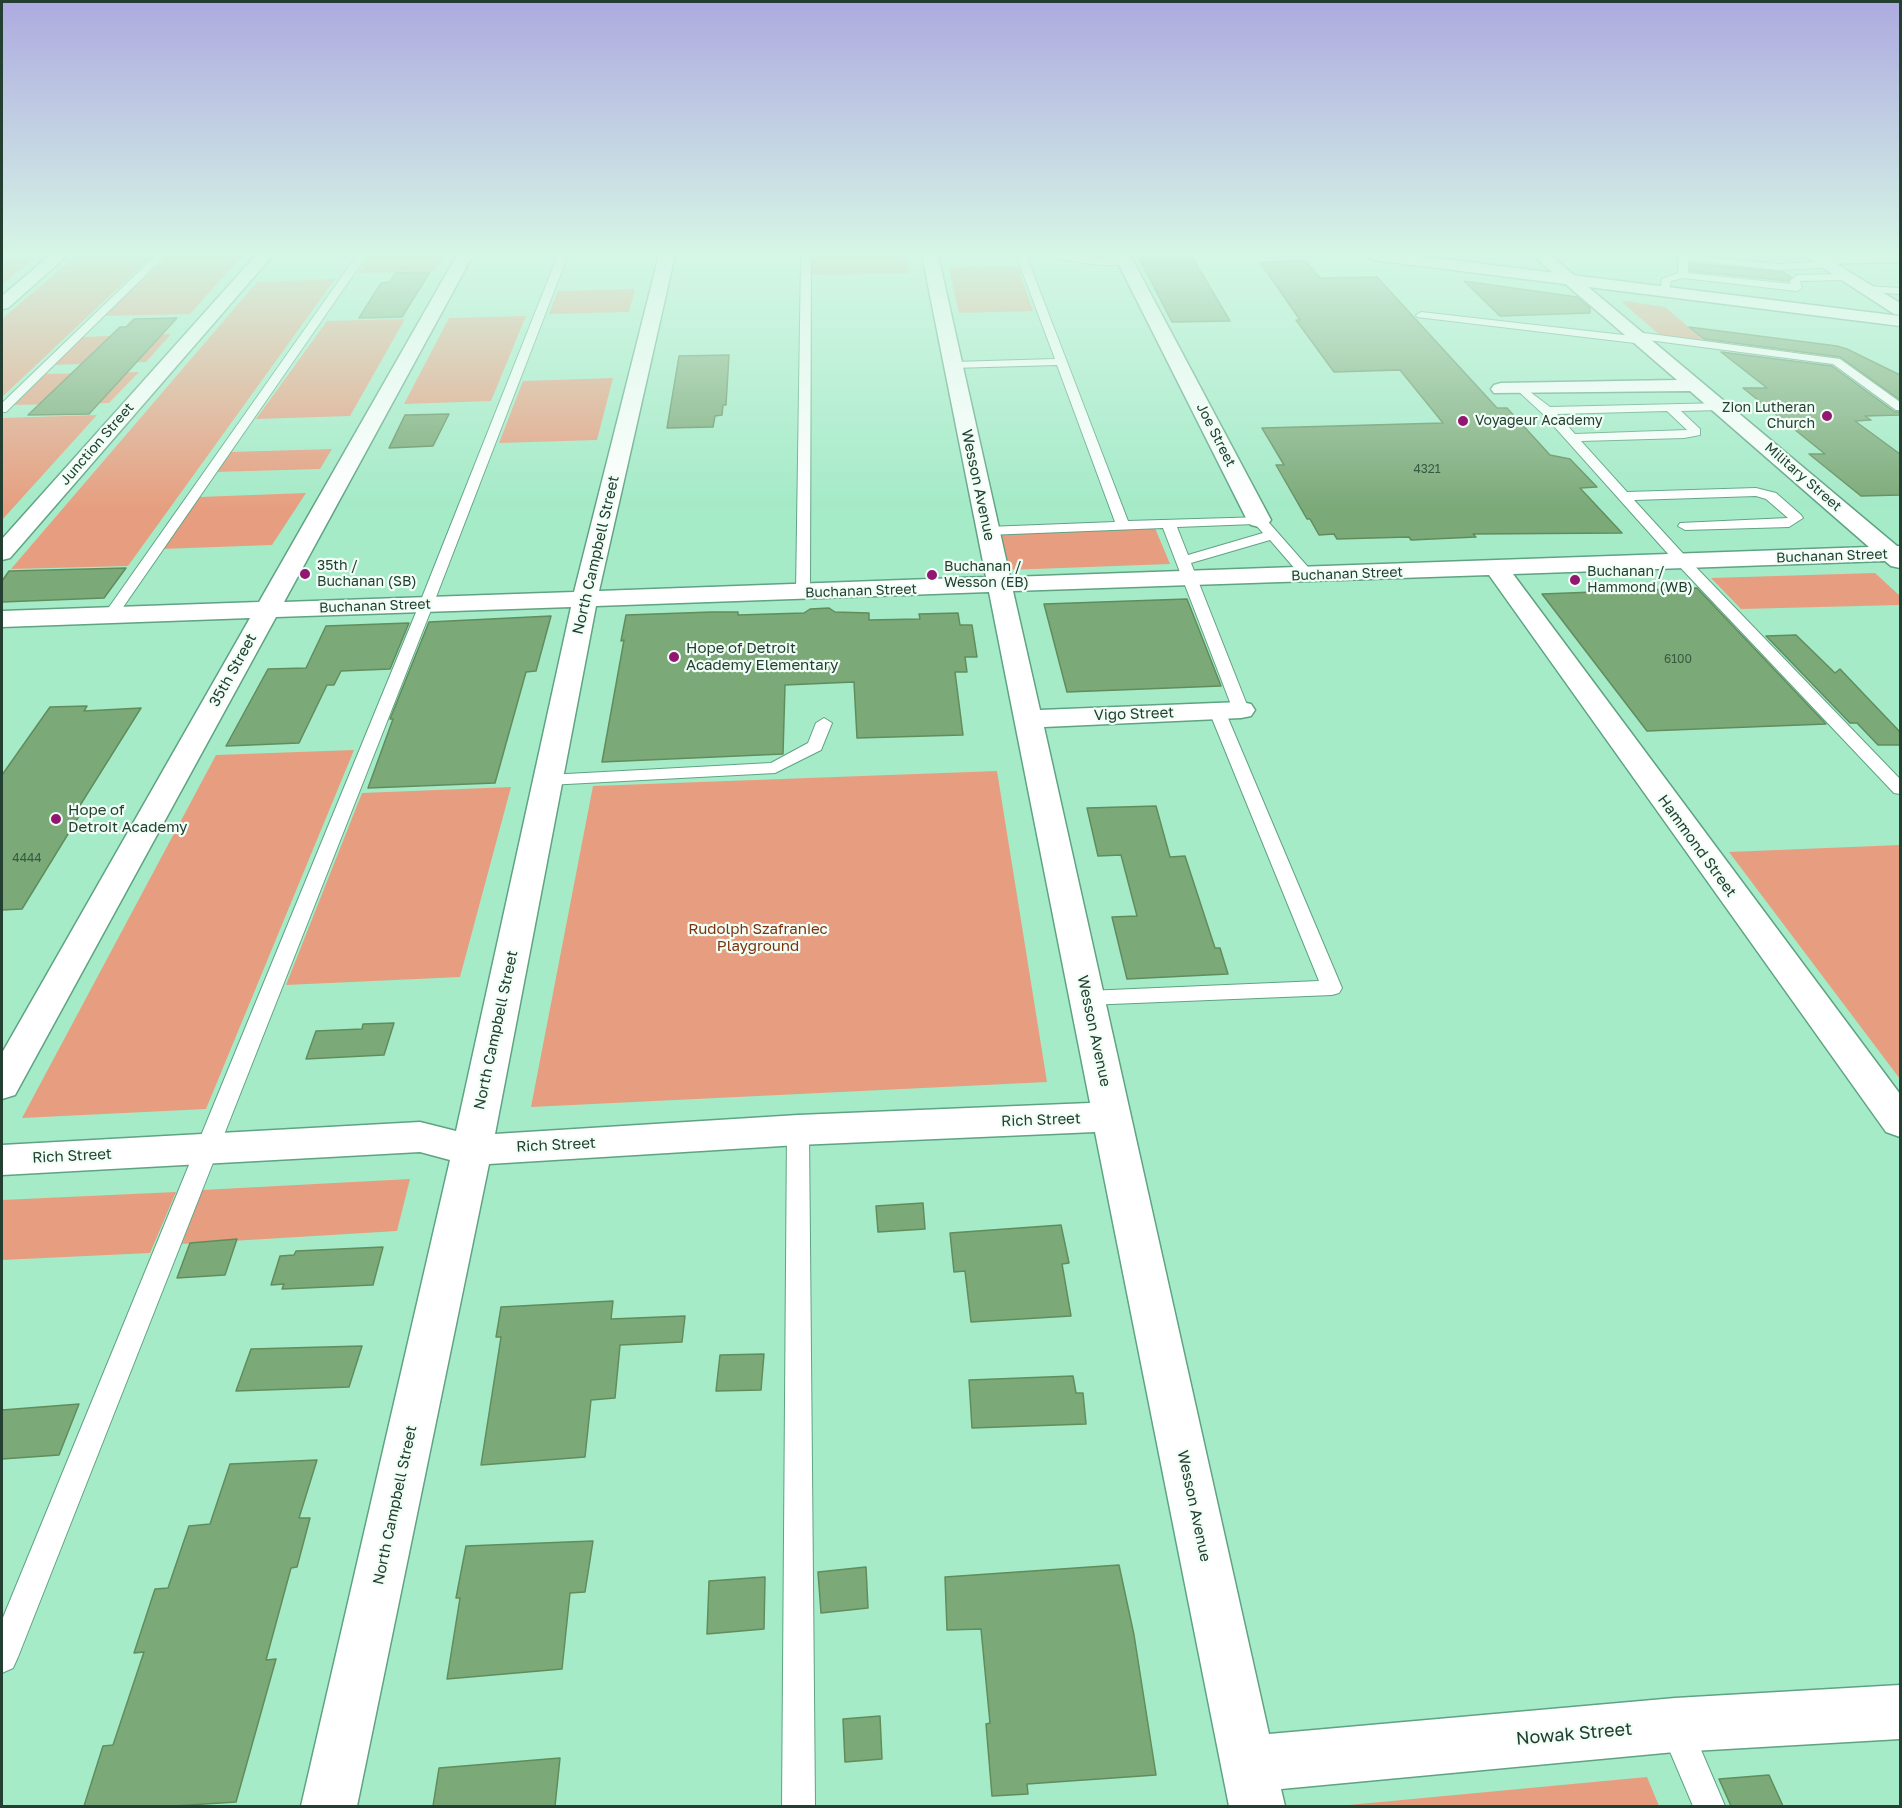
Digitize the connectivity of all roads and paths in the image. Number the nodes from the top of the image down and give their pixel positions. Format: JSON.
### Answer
{"nodes":[{"id":1,"x":74,"y":339,"type":"edge"},
{"id":2,"x":191,"y":339,"type":"edge"},
{"id":3,"x":303,"y":339,"type":"edge"},
{"id":4,"x":418,"y":339,"type":"edge"},
{"id":5,"x":530,"y":339,"type":"edge"},
{"id":6,"x":647,"y":339,"type":"edge"},
{"id":7,"x":805,"y":339,"type":"edge"},
{"id":8,"x":948,"y":339,"type":"edge"},
{"id":9,"x":1053,"y":339,"type":"edge"},
{"id":10,"x":1166,"y":339,"type":"edge"},
{"id":11,"x":1642,"y":339,"type":"edge"},
{"id":12,"x":1651,"y":339,"type":"edge"},
{"id":13,"x":1062,"y":362,"type":"junction"},
{"id":14,"x":953,"y":365,"type":"junction"},
{"id":15,"x":1695,"y":384,"type":"junction"},
{"id":16,"x":1511,"y":389,"type":"joint"},
{"id":17,"x":1720,"y":406,"type":"junction"},
{"id":18,"x":1670,"y":407,"type":"junction"},
{"id":19,"x":1900,"y":407,"type":"edge"},
{"id":20,"x":2,"y":409,"type":"edge"},
{"id":21,"x":1546,"y":411,"type":"junction"},
{"id":22,"x":1570,"y":438,"type":"junction"},
{"id":23,"x":1623,"y":496,"type":"junction"},
{"id":24,"x":1259,"y":520,"type":"junction"},
{"id":25,"x":1168,"y":523,"type":"junction"},
{"id":26,"x":1123,"y":525,"type":"junction"},
{"id":27,"x":1685,"y":526,"type":"dead end"},
{"id":28,"x":987,"y":531,"type":"junction"},
{"id":29,"x":1273,"y":535,"type":"junction"},
{"id":30,"x":2,"y":553,"type":"edge"},
{"id":31,"x":1898,"y":556,"type":"edge"},
{"id":32,"x":1683,"y":562,"type":"junction"},
{"id":33,"x":1497,"y":569,"type":"junction"},
{"id":34,"x":1187,"y":570,"type":"junction"},
{"id":35,"x":1308,"y":575,"type":"junction"},
{"id":36,"x":999,"y":586,"type":"junction"},
{"id":37,"x":803,"y":592,"type":"junction"},
{"id":38,"x":585,"y":599,"type":"junction"},
{"id":39,"x":426,"y":605,"type":"junction"},
{"id":40,"x":267,"y":610,"type":"junction"},
{"id":41,"x":112,"y":613,"type":"junction"},
{"id":42,"x":2,"y":619,"type":"edge"},
{"id":43,"x":1229,"y":711,"type":"junction"},
{"id":44,"x":1027,"y":719,"type":"junction"},
{"id":45,"x":824,"y":723,"type":"dead end"},
{"id":46,"x":548,"y":780,"type":"junction"},
{"id":47,"x":1900,"y":789,"type":"edge"},
{"id":48,"x":1087,"y":998,"type":"junction"},
{"id":49,"x":2,"y":1085,"type":"edge"},
{"id":50,"x":1112,"y":1117,"type":"junction"},
{"id":51,"x":1900,"y":1122,"type":"edge"},
{"id":52,"x":798,"y":1130,"type":"junction"},
{"id":53,"x":204,"y":1149,"type":"junction"},
{"id":54,"x":471,"y":1150,"type":"junction"},
{"id":55,"x":2,"y":1160,"type":"edge"},
{"id":56,"x":2,"y":1657,"type":"edge"},
{"id":57,"x":1900,"y":1712,"type":"edge"},
{"id":58,"x":1675,"y":1725,"type":"junction"},
{"id":59,"x":1252,"y":1785,"type":"edge"},
{"id":60,"x":329,"y":1806,"type":"edge"},
{"id":61,"x":799,"y":1806,"type":"edge"},
{"id":62,"x":1709,"y":1806,"type":"edge"}],
"edges":[{"from":1,"to":20,"type":"lane"},
{"from":2,"to":30,"type":"street","name":"Junction Street"},
{"from":3,"to":41,"type":"lane"},
{"from":4,"to":40,"type":"street","name":"35th Street"},
{"from":5,"to":39,"type":"lane"},
{"from":6,"to":38,"type":"street","name":"North Campbell Street"},
{"from":7,"to":37,"type":"lane"},
{"from":8,"to":14,"type":"street","name":"Wesson Avenue"},
{"from":9,"to":13,"type":"lane"},
{"from":10,"to":24,"type":"street","name":"Joe Street"},
{"from":11,"to":15,"type":"street","name":"Military Street"},
{"from":12,"to":19,"type":"lane"},
{"from":13,"to":14,"type":"lane"},
{"from":13,"to":26,"type":"lane"},
{"from":14,"to":28,"type":"street","name":"Wesson Avenue"},
{"from":15,"to":16,"type":"street"},
{"from":15,"to":17,"type":"street","name":"Military Street"},
{"from":16,"to":21,"type":"lane"},
{"from":17,"to":18,"type":"lane"},
{"from":17,"to":31,"type":"street","name":"Military Street"},
{"from":18,"to":21,"type":"lane"},
{"from":18,"to":22,"type":"lane"},
{"from":21,"to":22,"type":"lane"},
{"from":22,"to":23,"type":"lane"},
{"from":23,"to":27,"type":"lane"},
{"from":23,"to":32,"type":"lane"},
{"from":24,"to":25,"type":"lane"},
{"from":24,"to":29,"type":"lane"},
{"from":25,"to":26,"type":"lane"},
{"from":25,"to":34,"type":"lane"},
{"from":26,"to":28,"type":"lane"},
{"from":28,"to":36,"type":"street","name":"Wesson Avenue"},
{"from":29,"to":34,"type":"lane"},
{"from":29,"to":35,"type":"lane"},
{"from":31,"to":32,"type":"street","name":"Buchanan Street"},
{"from":32,"to":33,"type":"street","name":"Buchanan Street"},
{"from":32,"to":47,"type":"lane"},
{"from":33,"to":35,"type":"street","name":"Buchanan Street"},
{"from":33,"to":51,"type":"street","name":"Hammond Street"},
{"from":34,"to":35,"type":"street","name":"Buchanan Street"},
{"from":34,"to":36,"type":"street","name":"Buchanan Street"},
{"from":34,"to":43,"type":"lane"},
{"from":36,"to":37,"type":"street","name":"Buchanan Street"},
{"from":36,"to":44,"type":"street","name":"Wesson Avenue"},
{"from":37,"to":38,"type":"street","name":"Buchanan Street"},
{"from":38,"to":39,"type":"street","name":"Buchanan Street"},
{"from":38,"to":46,"type":"street","name":"North Campbell Street"},
{"from":39,"to":40,"type":"street","name":"Buchanan Street"},
{"from":39,"to":53,"type":"lane"},
{"from":40,"to":41,"type":"street","name":"Buchanan Street"},
{"from":40,"to":49,"type":"street","name":"35th Street"},
{"from":41,"to":42,"type":"street","name":"Buchanan Street"},
{"from":43,"to":44,"type":"street","name":"Vigo Street"},
{"from":43,"to":48,"type":"lane"},
{"from":44,"to":48,"type":"street","name":"Wesson Avenue"},
{"from":45,"to":46,"type":"lane"},
{"from":46,"to":54,"type":"street","name":"North Campbell Street"},
{"from":48,"to":50,"type":"street","name":"Wesson Avenue"},
{"from":50,"to":52,"type":"street","name":"Rich Street"},
{"from":50,"to":59,"type":"street","name":"Wesson Avenue"},
{"from":52,"to":54,"type":"street","name":"Rich Street"},
{"from":52,"to":61,"type":"lane"},
{"from":53,"to":54,"type":"street","name":"Rich Street"},
{"from":53,"to":55,"type":"street","name":"Rich Street"},
{"from":53,"to":56,"type":"lane"},
{"from":54,"to":60,"type":"street","name":"North Campbell Street"},
{"from":57,"to":58,"type":"street","name":"Nowak Street"},
{"from":58,"to":59,"type":"street","name":"Nowak Street"},
{"from":58,"to":62,"type":"lane"}]}
